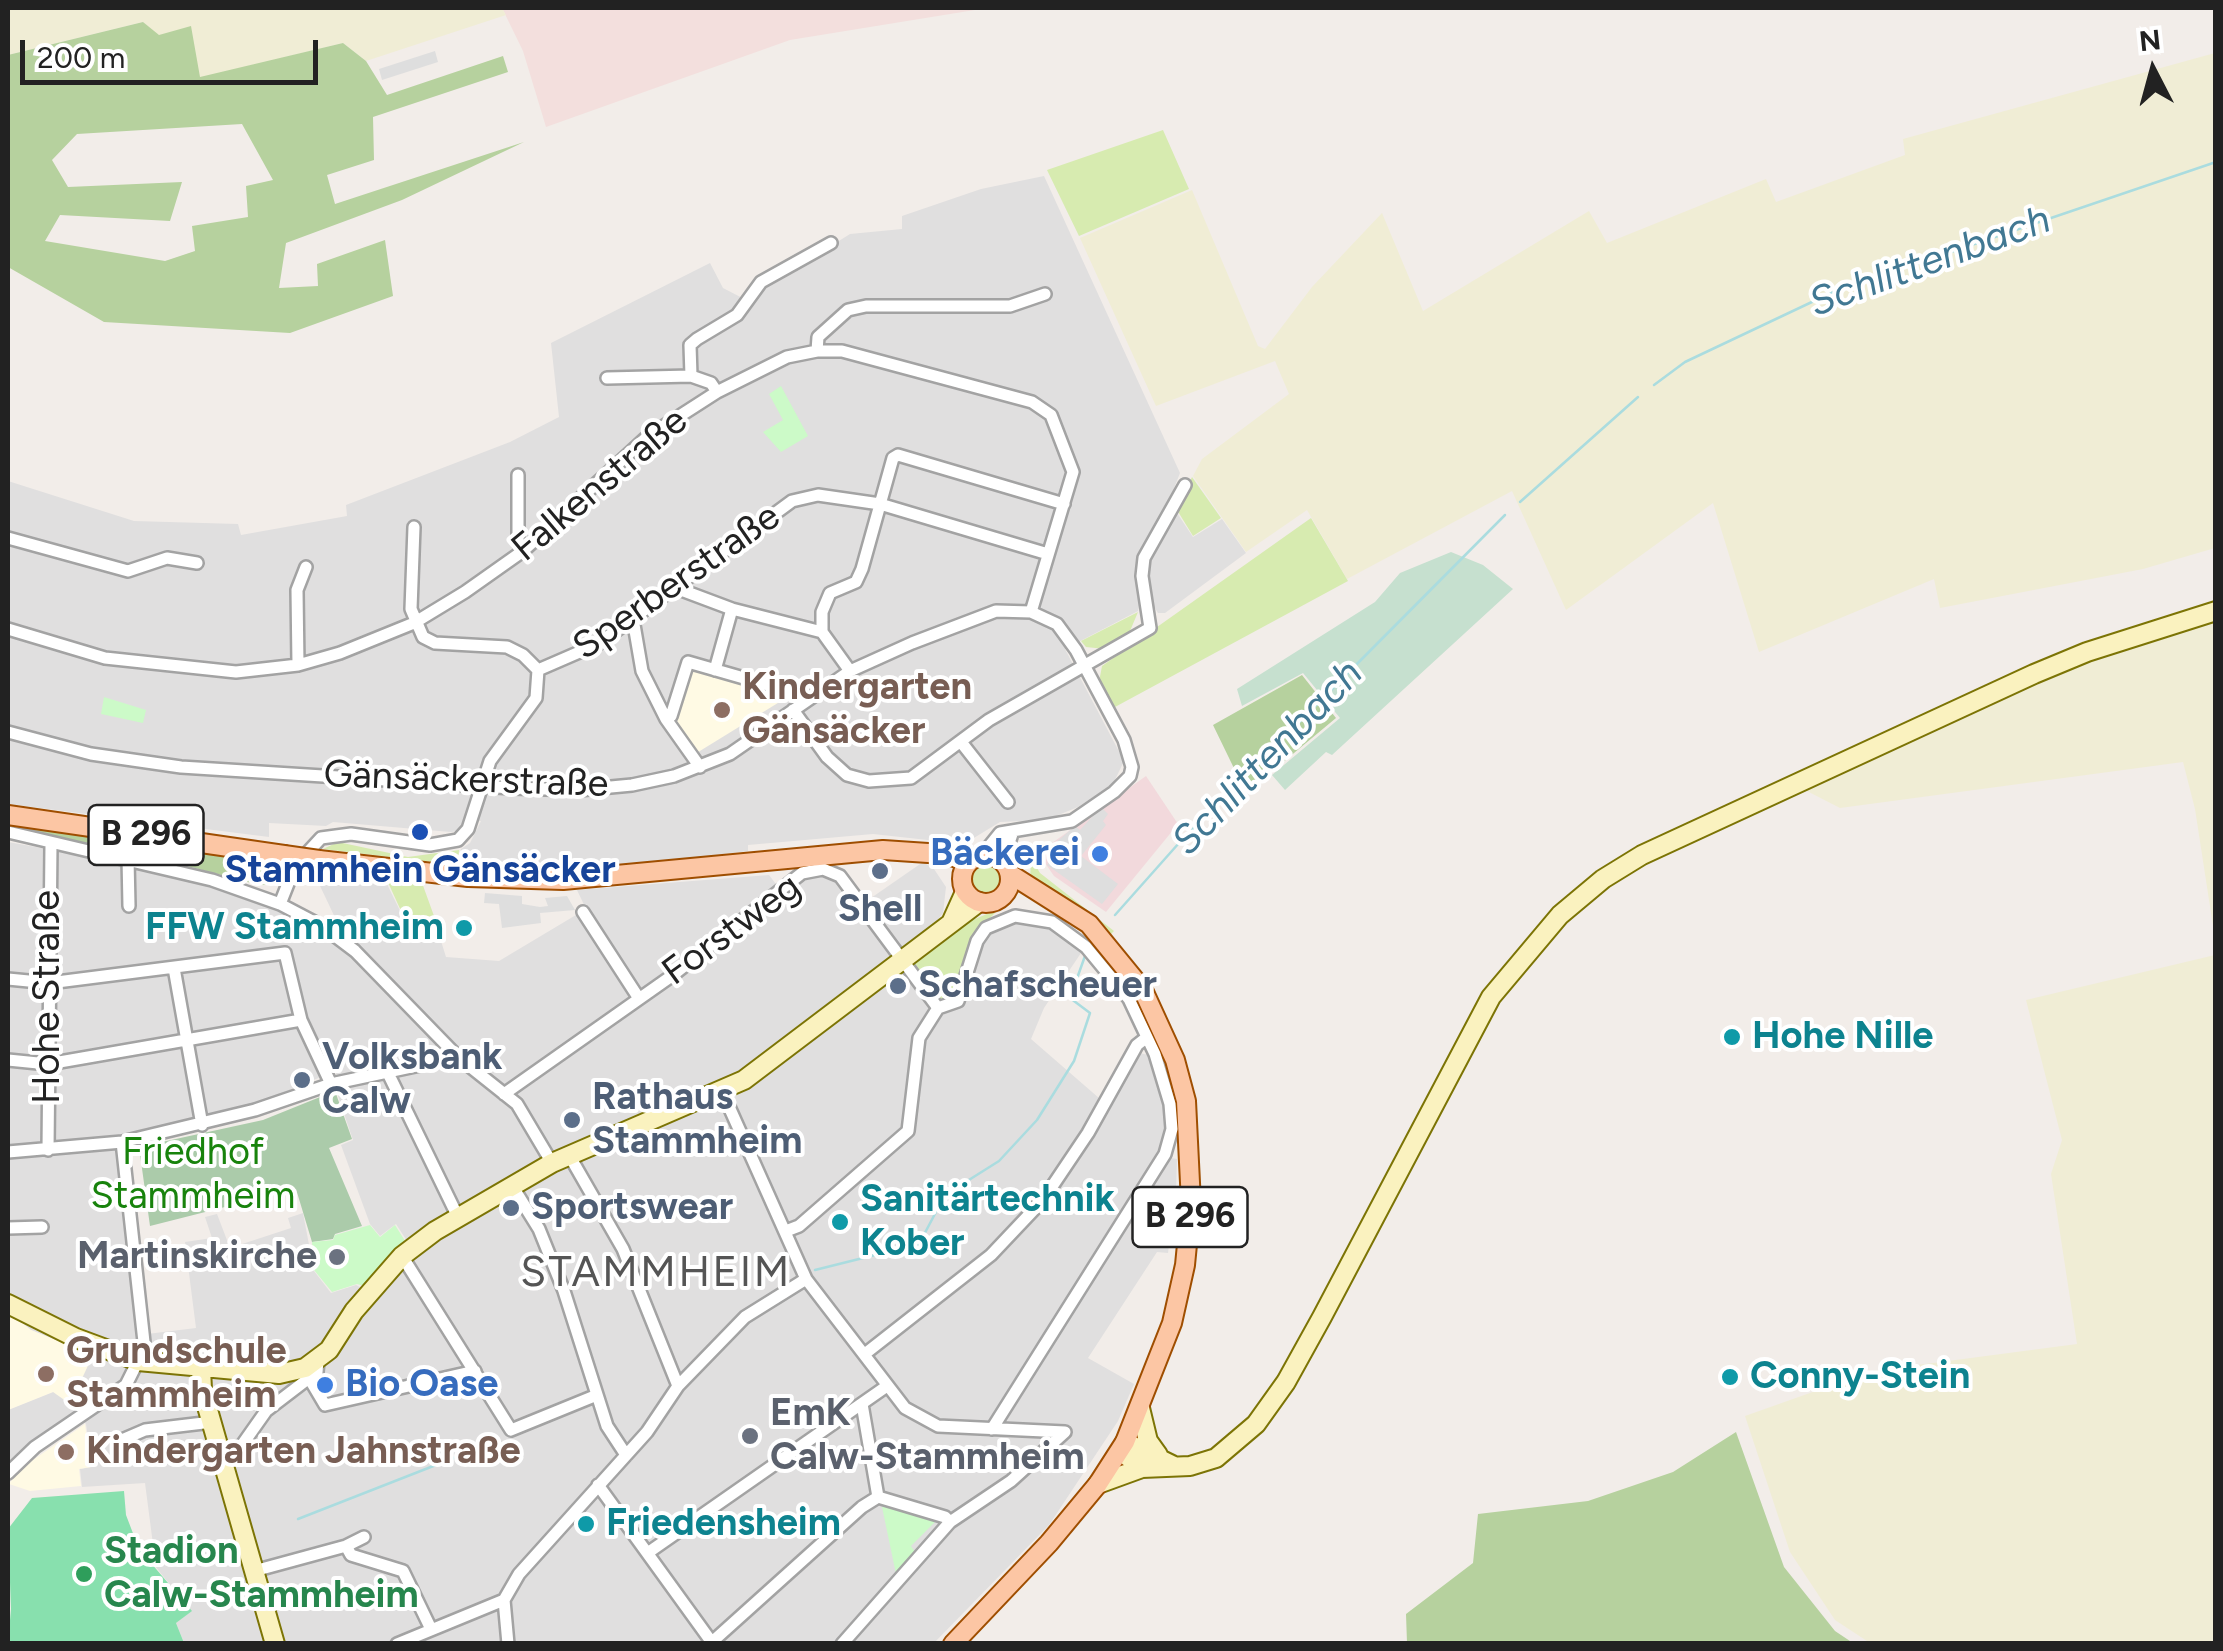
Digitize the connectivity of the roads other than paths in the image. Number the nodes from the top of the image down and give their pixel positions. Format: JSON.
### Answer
{"nodes":[{"id":1,"x":831,"y":243,"type":"dead end"},
{"id":2,"x":1045,"y":294,"type":"dead end"},
{"id":3,"x":816,"y":351,"type":"junction"},
{"id":4,"x":691,"y":376,"type":"junction"},
{"id":5,"x":607,"y":378,"type":"dead end"},
{"id":6,"x":716,"y":392,"type":"junction"},
{"id":7,"x":518,"y":475,"type":"dead end"},
{"id":8,"x":1185,"y":485,"type":"dead end"},
{"id":9,"x":880,"y":504,"type":"junction"},
{"id":10,"x":1064,"y":504,"type":"junction"},
{"id":11,"x":414,"y":527,"type":"dead end"},
{"id":12,"x":8,"y":538,"type":"edge"},
{"id":13,"x":523,"y":551,"type":"junction"},
{"id":14,"x":1048,"y":554,"type":"junction"},
{"id":15,"x":197,"y":562,"type":"dead end"},
{"id":16,"x":306,"y":566,"type":"dead end"},
{"id":17,"x":676,"y":588,"type":"junction"},
{"id":18,"x":732,"y":609,"type":"junction"},
{"id":19,"x":2216,"y":611,"type":"edge"},
{"id":20,"x":1031,"y":612,"type":"junction"},
{"id":21,"x":633,"y":619,"type":"junction"},
{"id":22,"x":414,"y":623,"type":"junction"},
{"id":23,"x":8,"y":629,"type":"edge"},
{"id":24,"x":822,"y":632,"type":"junction"},
{"id":25,"x":298,"y":665,"type":"junction"},
{"id":26,"x":1085,"y":668,"type":"junction"},
{"id":27,"x":538,"y":670,"type":"junction"},
{"id":28,"x":715,"y":670,"type":"junction"},
{"id":29,"x":850,"y":671,"type":"junction"},
{"id":30,"x":798,"y":706,"type":"junction"},
{"id":31,"x":666,"y":719,"type":"junction"},
{"id":32,"x":8,"y":732,"type":"edge"},
{"id":33,"x":960,"y":742,"type":"junction"},
{"id":34,"x":700,"y":768,"type":"junction"},
{"id":35,"x":483,"y":786,"type":"junction"},
{"id":36,"x":1008,"y":802,"type":"dead end"},
{"id":37,"x":8,"y":815,"type":"edge"},
{"id":38,"x":1013,"y":831,"type":"junction"},
{"id":39,"x":8,"y":832,"type":"edge"},
{"id":40,"x":51,"y":844,"type":"junction"},
{"id":41,"x":128,"y":858,"type":"junction"},
{"id":42,"x":971,"y":863,"type":"junction"},
{"id":43,"x":1007,"y":876,"type":"junction"},
{"id":44,"x":972,"y":897,"type":"junction"},
{"id":45,"x":280,"y":904,"type":"junction"},
{"id":46,"x":130,"y":906,"type":"dead end"},
{"id":47,"x":584,"y":912,"type":"dead end"},
{"id":48,"x":902,"y":963,"type":"junction"},
{"id":49,"x":174,"y":968,"type":"junction"},
{"id":50,"x":8,"y":979,"type":"edge"},
{"id":51,"x":49,"y":983,"type":"junction"},
{"id":52,"x":638,"y":997,"type":"junction"},
{"id":53,"x":938,"y":1008,"type":"junction"},
{"id":54,"x":301,"y":1020,"type":"junction"},
{"id":55,"x":1146,"y":1038,"type":"junction"},
{"id":56,"x":188,"y":1043,"type":"junction"},
{"id":57,"x":458,"y":1057,"type":"junction"},
{"id":58,"x":8,"y":1060,"type":"edge"},
{"id":59,"x":48,"y":1064,"type":"junction"},
{"id":60,"x":388,"y":1072,"type":"junction"},
{"id":61,"x":331,"y":1084,"type":"junction"},
{"id":62,"x":722,"y":1091,"type":"junction"},
{"id":63,"x":504,"y":1094,"type":"junction"},
{"id":64,"x":202,"y":1125,"type":"junction"},
{"id":65,"x":122,"y":1142,"type":"junction"},
{"id":66,"x":48,"y":1150,"type":"junction"},
{"id":67,"x":8,"y":1152,"type":"edge"},
{"id":68,"x":560,"y":1159,"type":"junction"},
{"id":69,"x":511,"y":1184,"type":"junction"},
{"id":70,"x":457,"y":1215,"type":"junction"},
{"id":71,"x":42,"y":1227,"type":"dead end"},
{"id":72,"x":8,"y":1228,"type":"edge"},
{"id":73,"x":786,"y":1231,"type":"junction"},
{"id":74,"x":402,"y":1256,"type":"junction"},
{"id":75,"x":806,"y":1279,"type":"junction"},
{"id":76,"x":8,"y":1304,"type":"edge"},
{"id":77,"x":866,"y":1353,"type":"junction"},
{"id":78,"x":138,"y":1360,"type":"junction"},
{"id":79,"x":318,"y":1361,"type":"junction"},
{"id":80,"x":201,"y":1369,"type":"junction"},
{"id":81,"x":475,"y":1371,"type":"junction"},
{"id":82,"x":309,"y":1378,"type":"junction"},
{"id":83,"x":678,"y":1386,"type":"junction"},
{"id":84,"x":887,"y":1386,"type":"junction"},
{"id":85,"x":254,"y":1394,"type":"dead end"},
{"id":86,"x":597,"y":1395,"type":"junction"},
{"id":87,"x":862,"y":1404,"type":"junction"},
{"id":88,"x":1140,"y":1408,"type":"junction"},
{"id":89,"x":266,"y":1411,"type":"junction"},
{"id":90,"x":212,"y":1422,"type":"junction"},
{"id":91,"x":992,"y":1428,"type":"junction"},
{"id":92,"x":124,"y":1439,"type":"dead end"},
{"id":93,"x":1125,"y":1442,"type":"junction"},
{"id":94,"x":626,"y":1455,"type":"junction"},
{"id":95,"x":223,"y":1456,"type":"junction"},
{"id":96,"x":1165,"y":1460,"type":"junction"},
{"id":97,"x":1142,"y":1468,"type":"junction"},
{"id":98,"x":8,"y":1472,"type":"edge"},
{"id":99,"x":1098,"y":1484,"type":"junction"},
{"id":100,"x":598,"y":1485,"type":"junction"},
{"id":101,"x":878,"y":1497,"type":"junction"},
{"id":102,"x":950,"y":1522,"type":"junction"},
{"id":103,"x":364,"y":1536,"type":"dead end"},
{"id":104,"x":346,"y":1546,"type":"junction"},
{"id":105,"x":648,"y":1552,"type":"junction"},
{"id":106,"x":254,"y":1572,"type":"junction"},
{"id":107,"x":504,"y":1600,"type":"junction"},
{"id":108,"x":430,"y":1628,"type":"junction"},
{"id":109,"x":712,"y":1643,"type":"edge"},
{"id":110,"x":275,"y":1644,"type":"edge"},
{"id":111,"x":398,"y":1644,"type":"edge"},
{"id":112,"x":508,"y":1644,"type":"edge"},
{"id":113,"x":842,"y":1644,"type":"edge"},
{"id":114,"x":953,"y":1644,"type":"edge"}],
"edges":[{"from":1,"to":4,"type":"street"},
{"from":2,"to":3,"type":"street"},
{"from":3,"to":6,"type":"street","name":"Falkenstraße"},
{"from":3,"to":10,"type":"street","name":"Falkenstraße"},
{"from":4,"to":5,"type":"street"},
{"from":4,"to":6,"type":"street"},
{"from":6,"to":13,"type":"street","name":"Falkenstraße"},
{"from":7,"to":13,"type":"street"},
{"from":8,"to":26,"type":"street"},
{"from":9,"to":10,"type":"street"},
{"from":9,"to":14,"type":"street","name":"Sperberstraße"},
{"from":9,"to":17,"type":"street","name":"Sperberstraße"},
{"from":9,"to":24,"type":"street"},
{"from":10,"to":14,"type":"street","name":"Falkenstraße"},
{"from":11,"to":22,"type":"street"},
{"from":12,"to":15,"type":"street"},
{"from":13,"to":22,"type":"street","name":"Falkenstraße"},
{"from":14,"to":20,"type":"street","name":"Falkenstraße"},
{"from":16,"to":25,"type":"street"},
{"from":17,"to":18,"type":"street"},
{"from":17,"to":21,"type":"street","name":"Sperberstraße"},
{"from":18,"to":24,"type":"street"},
{"from":18,"to":28,"type":"street"},
{"from":19,"to":96,"type":"street"},
{"from":20,"to":26,"type":"street"},
{"from":20,"to":29,"type":"street","name":"Gänsäckerstraße"},
{"from":21,"to":27,"type":"street","name":"Sperberstraße"},
{"from":21,"to":31,"type":"street"},
{"from":22,"to":25,"type":"street","name":"Falkenstraße"},
{"from":22,"to":27,"type":"street"},
{"from":23,"to":25,"type":"street","name":"Falkenstraße"},
{"from":24,"to":29,"type":"street"},
{"from":26,"to":33,"type":"street"},
{"from":26,"to":38,"type":"street"},
{"from":27,"to":35,"type":"street"},
{"from":28,"to":30,"type":"street"},
{"from":28,"to":31,"type":"street"},
{"from":29,"to":30,"type":"street","name":"Gänsäckerstraße"},
{"from":30,"to":33,"type":"street"},
{"from":30,"to":34,"type":"street","name":"Gänsäckerstraße"},
{"from":31,"to":34,"type":"street"},
{"from":32,"to":35,"type":"street","name":"Gänsäckerstraße"},
{"from":33,"to":36,"type":"street"},
{"from":34,"to":35,"type":"street","name":"Gänsäckerstraße"},
{"from":35,"to":45,"type":"street"},
{"from":37,"to":42,"type":"main road","number":"B 296","bridge":true},
{"from":38,"to":42,"type":"street"},
{"from":38,"to":43,"type":"street"},
{"from":39,"to":40,"type":"street"},
{"from":40,"to":41,"type":"street"},
{"from":40,"to":51,"type":"street","name":"Hohe Straße"},
{"from":41,"to":45,"type":"street"},
{"from":41,"to":46,"type":"street"},
{"from":42,"to":43,"type":"main road","number":"B 296"},
{"from":42,"to":44,"type":"main road"},
{"from":43,"to":44,"type":"main road"},
{"from":43,"to":88,"type":"main road","number":"B 296"},
{"from":44,"to":48,"type":"street"},
{"from":45,"to":57,"type":"street"},
{"from":47,"to":52,"type":"street","name":"Forstweg"},
{"from":48,"to":52,"type":"street","name":"Forstweg"},
{"from":48,"to":53,"type":"street","name":"Forstweg"},
{"from":48,"to":62,"type":"street"},
{"from":49,"to":51,"type":"street"},
{"from":49,"to":54,"type":"street"},
{"from":49,"to":56,"type":"street"},
{"from":50,"to":51,"type":"street"},
{"from":51,"to":59,"type":"street","name":"Hohe Straße"},
{"from":52,"to":63,"type":"street","name":"Forstweg"},
{"from":53,"to":55,"type":"street"},
{"from":53,"to":73,"type":"street"},
{"from":54,"to":56,"type":"street"},
{"from":54,"to":61,"type":"street"},
{"from":55,"to":77,"type":"street"},
{"from":55,"to":91,"type":"street"},
{"from":56,"to":59,"type":"street"},
{"from":56,"to":64,"type":"street"},
{"from":57,"to":60,"type":"street"},
{"from":57,"to":63,"type":"street"},
{"from":58,"to":59,"type":"street"},
{"from":59,"to":66,"type":"street","name":"Hohe Straße"},
{"from":60,"to":61,"type":"street"},
{"from":60,"to":70,"type":"street"},
{"from":61,"to":64,"type":"street"},
{"from":62,"to":68,"type":"street"},
{"from":62,"to":73,"type":"street"},
{"from":63,"to":68,"type":"street"},
{"from":64,"to":65,"type":"street"},
{"from":65,"to":66,"type":"street"},
{"from":65,"to":78,"type":"street"},
{"from":66,"to":67,"type":"street"},
{"from":68,"to":69,"type":"street"},
{"from":68,"to":83,"type":"street"},
{"from":69,"to":70,"type":"street"},
{"from":69,"to":86,"type":"street"},
{"from":70,"to":74,"type":"street"},
{"from":71,"to":72,"type":"street"},
{"from":73,"to":75,"type":"street"},
{"from":74,"to":79,"type":"street"},
{"from":74,"to":81,"type":"street"},
{"from":75,"to":77,"type":"street"},
{"from":75,"to":83,"type":"street"},
{"from":76,"to":78,"type":"street"},
{"from":77,"to":84,"type":"street"},
{"from":78,"to":80,"type":"street"},
{"from":78,"to":98,"type":"street"},
{"from":79,"to":80,"type":"street"},
{"from":79,"to":82,"type":"street"},
{"from":80,"to":90,"type":"street"},
{"from":81,"to":82,"type":"street"},
{"from":81,"to":86,"type":"street"},
{"from":82,"to":89,"type":"street"},
{"from":83,"to":94,"type":"street"},
{"from":84,"to":87,"type":"street"},
{"from":84,"to":91,"type":"street"},
{"from":85,"to":89,"type":"street"},
{"from":86,"to":94,"type":"street"},
{"from":87,"to":101,"type":"street"},
{"from":87,"to":105,"type":"street"},
{"from":88,"to":93,"type":"main road","number":"B 296"},
{"from":88,"to":96,"type":"street"},
{"from":89,"to":95,"type":"street"},
{"from":90,"to":92,"type":"street"},
{"from":90,"to":95,"type":"street"},
{"from":91,"to":102,"type":"street"},
{"from":93,"to":96,"type":"street"},
{"from":93,"to":97,"type":"street"},
{"from":93,"to":99,"type":"main road","number":"B 296"},
{"from":94,"to":100,"type":"street"},
{"from":95,"to":106,"type":"street"},
{"from":96,"to":97,"type":"street"},
{"from":97,"to":99,"type":"street"},
{"from":99,"to":114,"type":"main road","number":"B 296"},
{"from":100,"to":105,"type":"street"},
{"from":100,"to":107,"type":"street"},
{"from":101,"to":102,"type":"street"},
{"from":101,"to":109,"type":"street"},
{"from":102,"to":113,"type":"street"},
{"from":103,"to":104,"type":"street"},
{"from":104,"to":106,"type":"street"},
{"from":104,"to":108,"type":"street"},
{"from":105,"to":109,"type":"street"},
{"from":106,"to":110,"type":"street"},
{"from":107,"to":108,"type":"street"},
{"from":107,"to":112,"type":"street"},
{"from":108,"to":111,"type":"street"}]}
